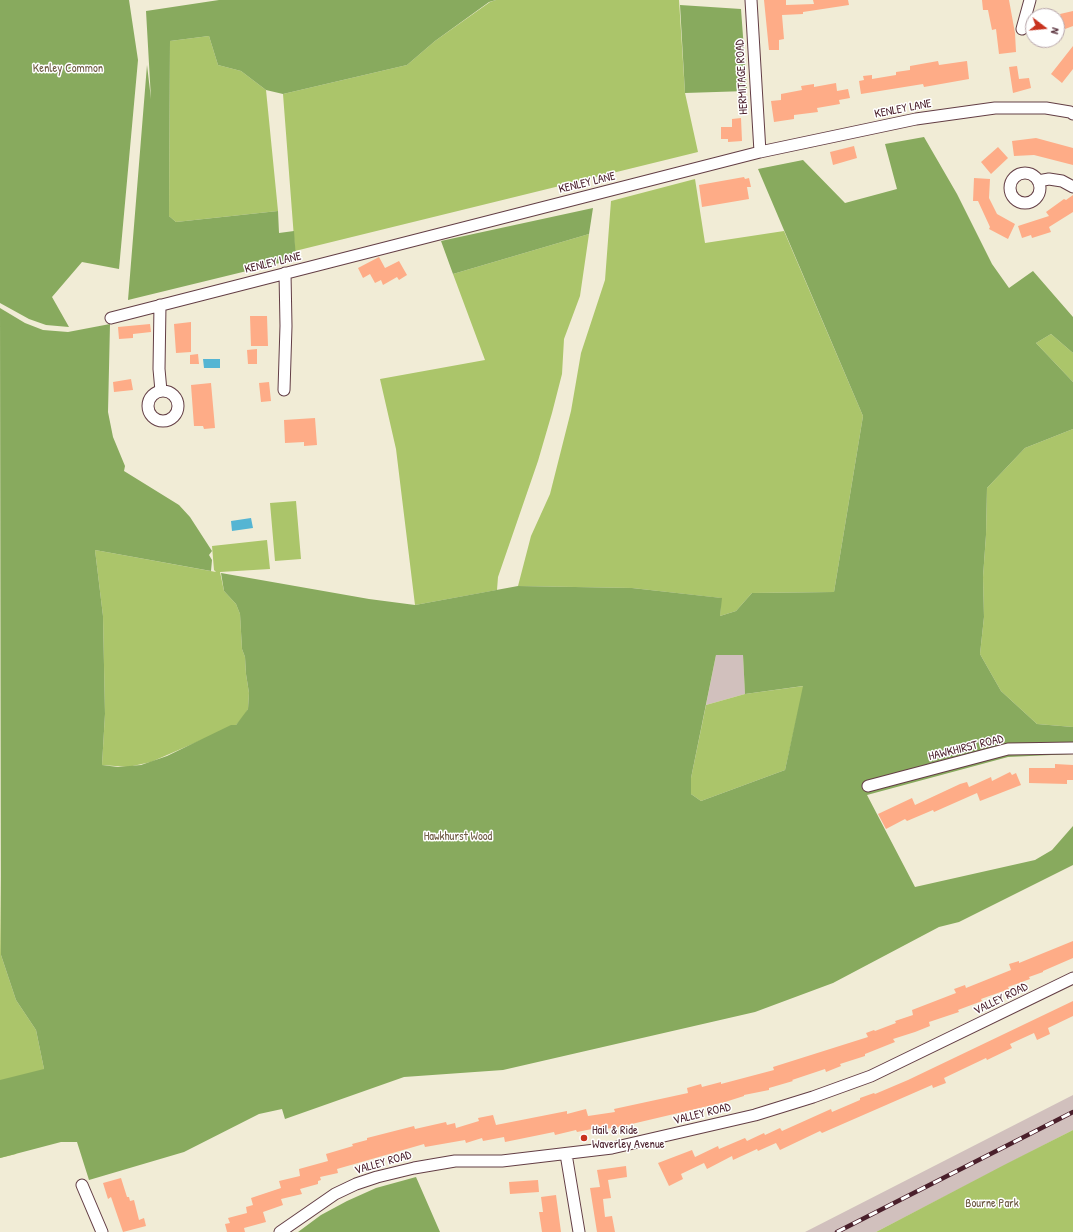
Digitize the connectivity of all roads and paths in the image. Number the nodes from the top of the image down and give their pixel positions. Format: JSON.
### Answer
{"nodes":[{"id":1,"x":751,"y":0,"type":"edge"},
{"id":2,"x":1030,"y":0,"type":"edge"},
{"id":3,"x":1022,"y":29,"type":"dead end"},
{"id":4,"x":1072,"y":111,"type":"edge"},
{"id":5,"x":760,"y":152,"type":"junction"},
{"id":6,"x":1038,"y":181,"type":"dead end"},
{"id":7,"x":1073,"y":187,"type":"edge"},
{"id":8,"x":285,"y":274,"type":"junction"},
{"id":9,"x":160,"y":305,"type":"junction"},
{"id":10,"x":111,"y":318,"type":"dead end"},
{"id":11,"x":284,"y":390,"type":"dead end"},
{"id":12,"x":162,"y":391,"type":"dead end"},
{"id":13,"x":1073,"y":748,"type":"edge"},
{"id":14,"x":868,"y":786,"type":"dead end"},
{"id":15,"x":1073,"y":978,"type":"edge"},
{"id":16,"x":566,"y":1154,"type":"junction"},
{"id":17,"x":82,"y":1185,"type":"dead end"},
{"id":18,"x":102,"y":1232,"type":"edge"},
{"id":19,"x":280,"y":1232,"type":"edge"},
{"id":20,"x":579,"y":1232,"type":"edge"}],
"edges":[{"from":1,"to":5,"type":"street","name":"HERMITAGE ROAD"},
{"from":2,"to":3,"type":"street"},
{"from":4,"to":5,"type":"street","name":"KENLEY LANE"},
{"from":5,"to":8,"type":"street","name":"KENLEY LANE"},
{"from":6,"to":7,"type":"street"},
{"from":8,"to":9,"type":"street","name":"KENLEY LANE"},
{"from":8,"to":11,"type":"street"},
{"from":9,"to":10,"type":"street","name":"KENLEY LANE"},
{"from":9,"to":12,"type":"street"},
{"from":13,"to":14,"type":"street","name":"HAWKHIRST ROAD"},
{"from":15,"to":16,"type":"street","name":"VALLEY ROAD"},
{"from":16,"to":19,"type":"street","name":"VALLEY ROAD"},
{"from":16,"to":20,"type":"street"},
{"from":17,"to":18,"type":"street"}]}
